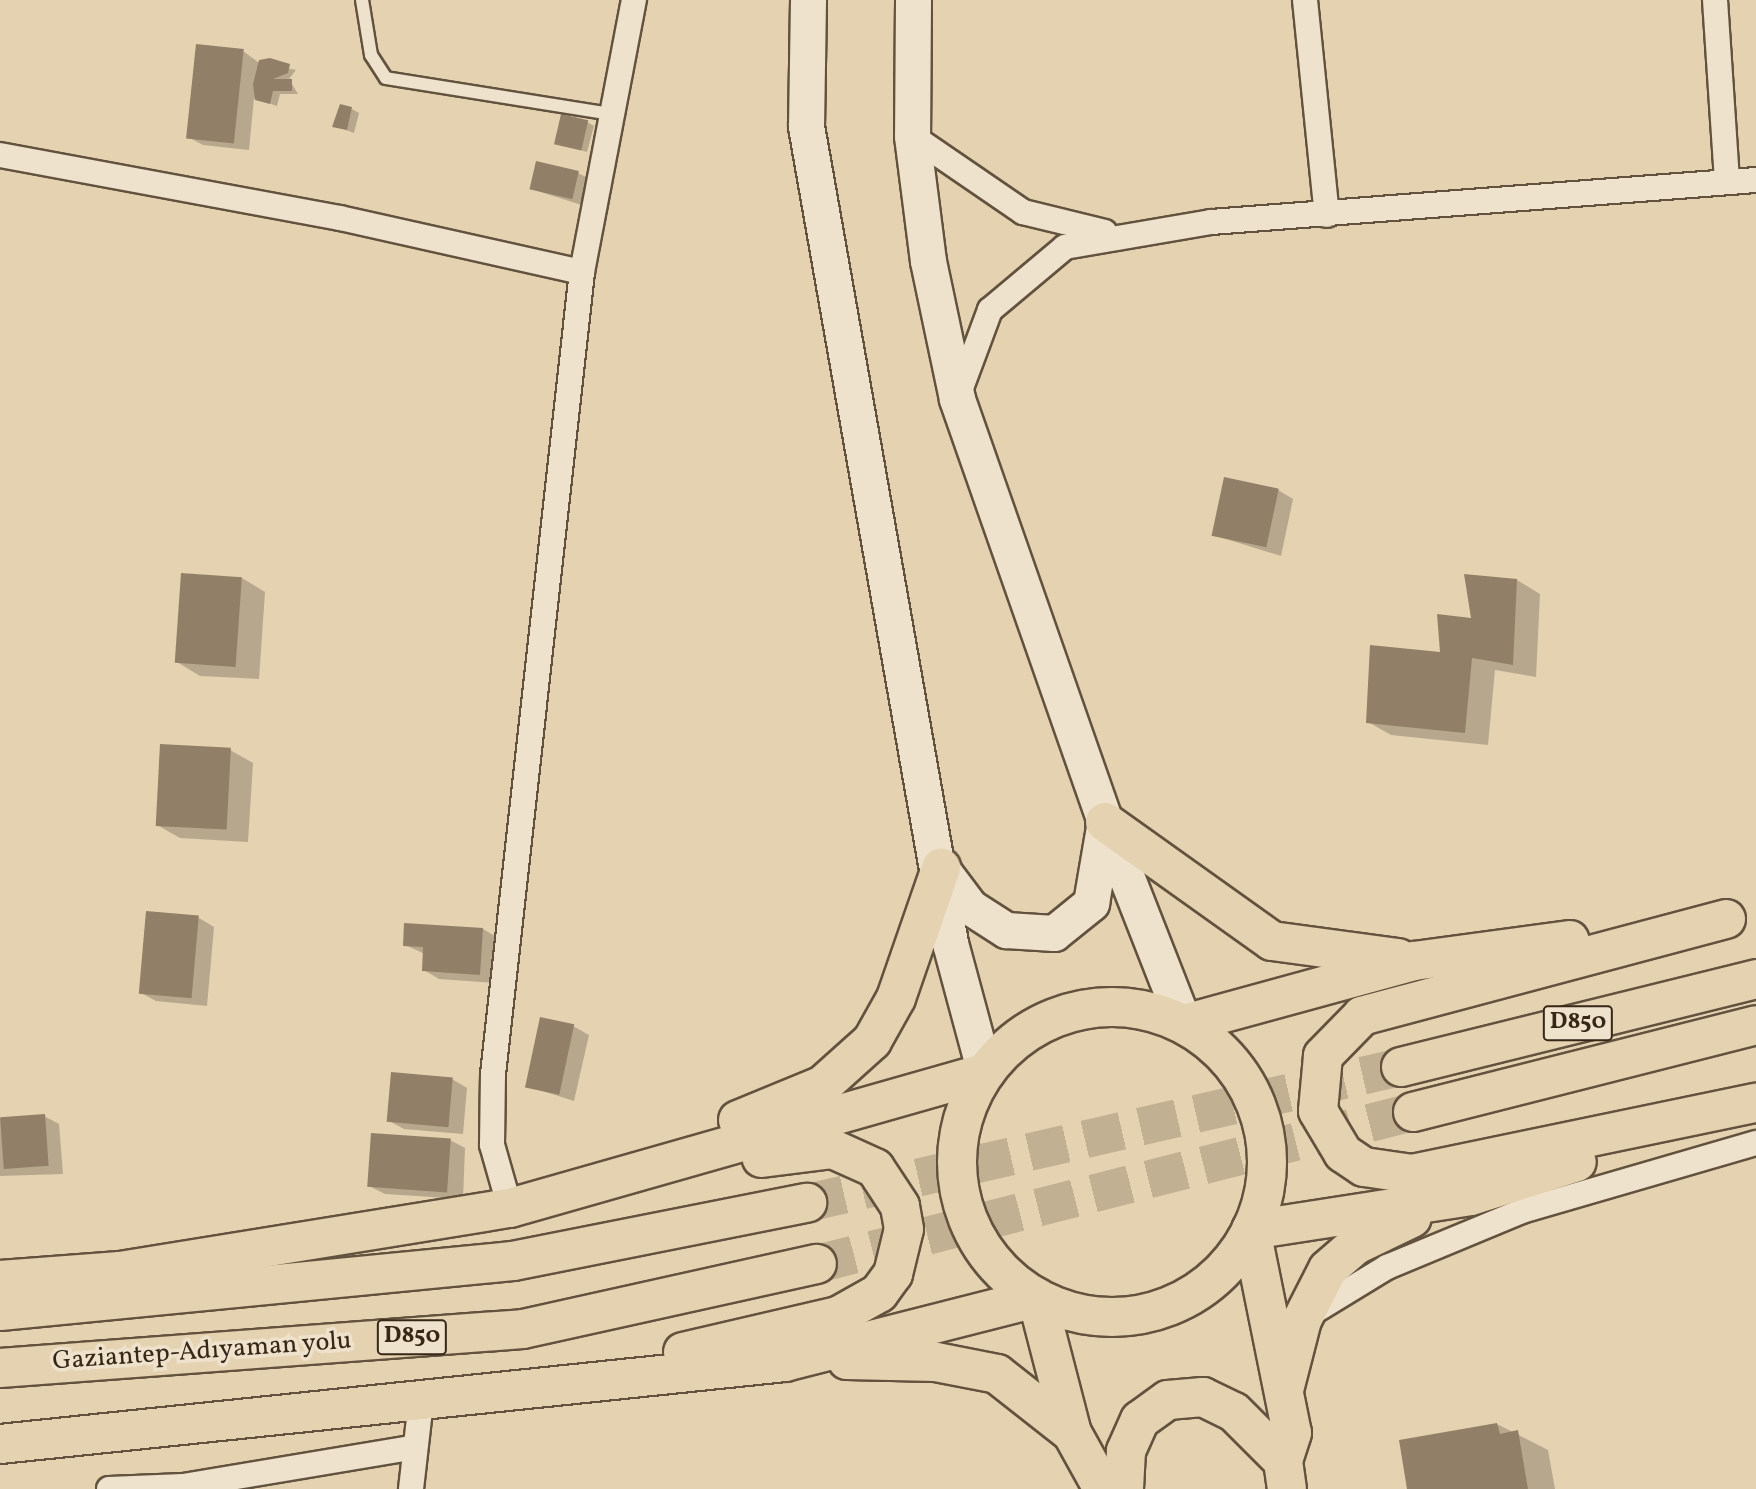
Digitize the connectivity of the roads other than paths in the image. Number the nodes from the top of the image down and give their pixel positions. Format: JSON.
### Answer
{"nodes":[{"id":1,"x":362,"y":0,"type":"edge"},
{"id":2,"x":634,"y":0,"type":"edge"},
{"id":3,"x":808,"y":0,"type":"edge"},
{"id":4,"x":913,"y":0,"type":"edge"},
{"id":5,"x":1305,"y":0,"type":"edge"},
{"id":6,"x":1714,"y":0,"type":"edge"},
{"id":7,"x":612,"y":114,"type":"junction"},
{"id":8,"x":912,"y":135,"type":"junction"},
{"id":9,"x":0,"y":155,"type":"edge"},
{"id":10,"x":1756,"y":180,"type":"edge"},
{"id":11,"x":1727,"y":182,"type":"junction"},
{"id":12,"x":1326,"y":215,"type":"junction"},
{"id":13,"x":1123,"y":234,"type":"junction"},
{"id":14,"x":582,"y":272,"type":"junction"},
{"id":15,"x":957,"y":399,"type":"junction"},
{"id":16,"x":1105,"y":822,"type":"junction"},
{"id":17,"x":941,"y":868,"type":"junction"},
{"id":18,"x":1741,"y":916,"type":"edge"},
{"id":19,"x":1414,"y":961,"type":"junction"},
{"id":20,"x":1756,"y":979,"type":"edge"},
{"id":21,"x":1184,"y":1024,"type":"junction"},
{"id":22,"x":1756,"y":1025,"type":"edge"},
{"id":23,"x":1401,"y":1067,"type":"tunnel mouth"},
{"id":24,"x":985,"y":1073,"type":"junction"},
{"id":25,"x":1756,"y":1104,"type":"edge"},
{"id":26,"x":1413,"y":1112,"type":"tunnel mouth"},
{"id":27,"x":1756,"y":1143,"type":"edge"},
{"id":28,"x":575,"y":1186,"type":"junction"},
{"id":29,"x":1471,"y":1196,"type":"junction"},
{"id":30,"x":807,"y":1203,"type":"tunnel mouth"},
{"id":31,"x":510,"y":1208,"type":"junction"},
{"id":32,"x":1251,"y":1230,"type":"junction"},
{"id":33,"x":817,"y":1264,"type":"tunnel mouth"},
{"id":34,"x":0,"y":1280,"type":"edge"},
{"id":35,"x":1037,"y":1298,"type":"junction"},
{"id":36,"x":0,"y":1311,"type":"edge"},
{"id":37,"x":1302,"y":1320,"type":"junction"},
{"id":38,"x":785,"y":1362,"type":"junction"},
{"id":39,"x":0,"y":1368,"type":"edge"},
{"id":40,"x":521,"y":1390,"type":"junction"},
{"id":41,"x":1284,"y":1390,"type":"junction"},
{"id":42,"x":421,"y":1401,"type":"junction"},
{"id":43,"x":1072,"y":1433,"type":"junction"},
{"id":44,"x":0,"y":1444,"type":"edge"},
{"id":45,"x":415,"y":1447,"type":"junction"},
{"id":46,"x":1285,"y":1475,"type":"edge"},
{"id":47,"x":109,"y":1489,"type":"edge"},
{"id":48,"x":411,"y":1489,"type":"edge"},
{"id":49,"x":1103,"y":1489,"type":"edge"},
{"id":50,"x":1125,"y":1489,"type":"edge"}],
"edges":[{"from":1,"to":7,"type":"lane"},
{"from":2,"to":7,"type":"street"},
{"from":3,"to":17,"type":"street"},
{"from":4,"to":8,"type":"street"},
{"from":5,"to":12,"type":"street"},
{"from":6,"to":11,"type":"street"},
{"from":7,"to":14,"type":"street"},
{"from":8,"to":13,"type":"street"},
{"from":8,"to":15,"type":"street"},
{"from":9,"to":14,"type":"street"},
{"from":10,"to":11,"type":"street"},
{"from":11,"to":12,"type":"street"},
{"from":12,"to":13,"type":"street"},
{"from":13,"to":15,"type":"street"},
{"from":14,"to":31,"type":"street"},
{"from":15,"to":16,"type":"street"},
{"from":16,"to":17,"type":"street"},
{"from":16,"to":19,"type":"main road"},
{"from":16,"to":21,"type":"street"},
{"from":17,"to":24,"type":"street"},
{"from":17,"to":28,"type":"main road"},
{"from":18,"to":19,"type":"main road"},
{"from":18,"to":25,"type":"main road"},
{"from":19,"to":21,"type":"main road"},
{"from":20,"to":23,"type":"main road","number":"D850"},
{"from":21,"to":24,"type":"main road"},
{"from":21,"to":32,"type":"main road"},
{"from":22,"to":26,"type":"main road","number":"D850"},
{"from":24,"to":28,"type":"main road"},
{"from":24,"to":35,"type":"main road"},
{"from":25,"to":29,"type":"main road"},
{"from":27,"to":37,"type":"street"},
{"from":28,"to":31,"type":"main road"},
{"from":29,"to":32,"type":"main road"},
{"from":29,"to":37,"type":"main road"},
{"from":30,"to":36,"type":"main road"},
{"from":31,"to":34,"type":"main road"},
{"from":31,"to":40,"type":"main road"},
{"from":32,"to":35,"type":"main road"},
{"from":32,"to":41,"type":"main road"},
{"from":33,"to":39,"type":"main road","name":"Gaziantep-Adıyaman yolu","number":"D850"},
{"from":35,"to":38,"type":"main road"},
{"from":35,"to":43,"type":"main road"},
{"from":37,"to":41,"type":"main road"},
{"from":38,"to":40,"type":"main road"},
{"from":38,"to":43,"type":"main road"},
{"from":40,"to":42,"type":"main road"},
{"from":41,"to":46,"type":"main road"},
{"from":42,"to":44,"type":"main road"},
{"from":42,"to":45,"type":"street"},
{"from":43,"to":49,"type":"main road"},
{"from":45,"to":47,"type":"street"},
{"from":45,"to":48,"type":"street"},
{"from":46,"to":50,"type":"main road"}]}
